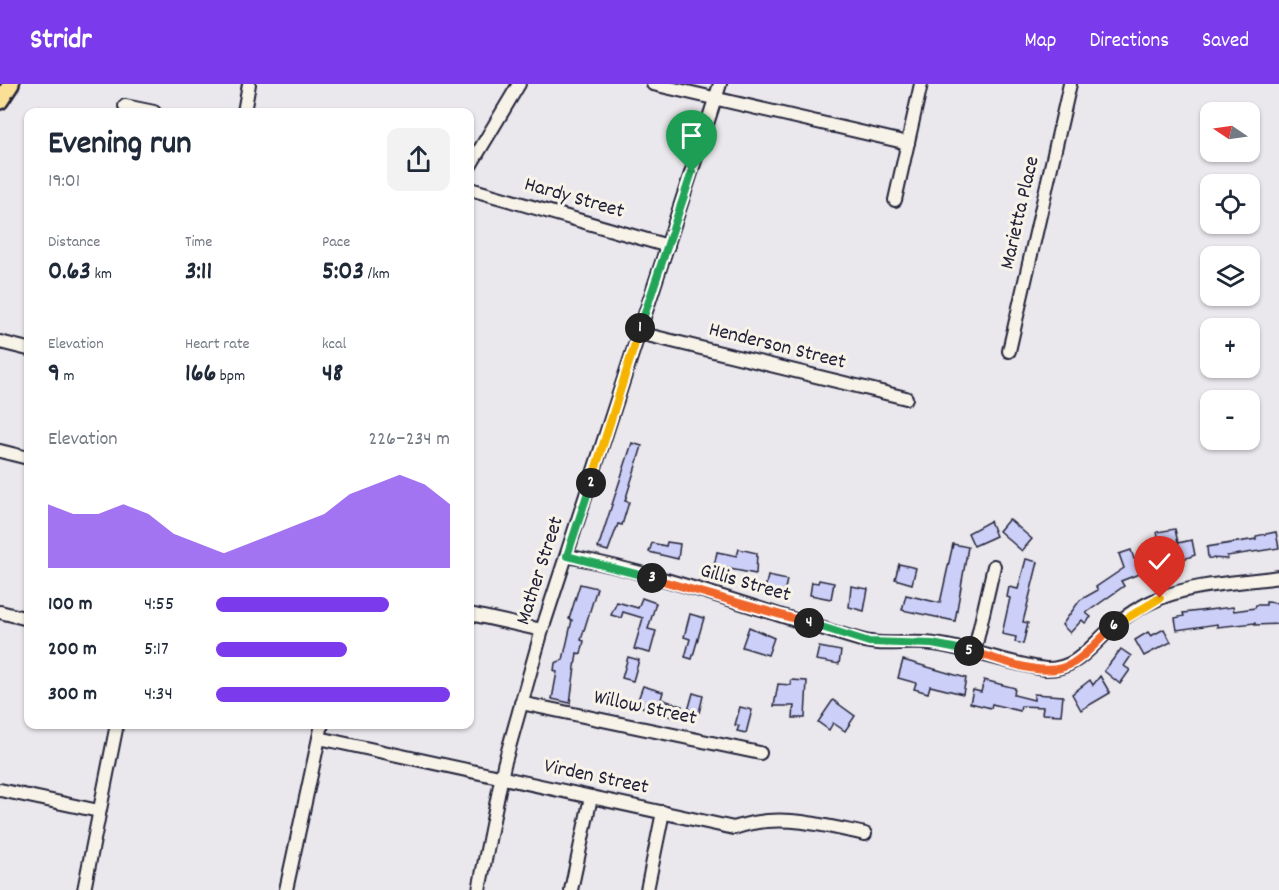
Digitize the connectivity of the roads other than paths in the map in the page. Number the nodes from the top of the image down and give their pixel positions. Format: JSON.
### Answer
{"nodes":[{"id":1,"x":11,"y":84,"type":"edge"},
{"id":2,"x":249,"y":84,"type":"edge"},
{"id":3,"x":519,"y":84,"type":"edge"},
{"id":4,"x":653,"y":84,"type":"edge"},
{"id":5,"x":720,"y":84,"type":"edge"},
{"id":6,"x":921,"y":84,"type":"edge"},
{"id":7,"x":1070,"y":84,"type":"edge"},
{"id":8,"x":716,"y":98,"type":"junction"},
{"id":9,"x":0,"y":101,"type":"edge"},
{"id":10,"x":125,"y":106,"type":"dead end"},
{"id":11,"x":135,"y":108,"type":"edge"},
{"id":12,"x":244,"y":108,"type":"edge"},
{"id":13,"x":908,"y":143,"type":"junction"},
{"id":14,"x":474,"y":159,"type":"edge"},
{"id":15,"x":474,"y":190,"type":"edge"},
{"id":16,"x":895,"y":200,"type":"dead end"},
{"id":17,"x":668,"y":246,"type":"junction"},
{"id":18,"x":639,"y":333,"type":"junction"},
{"id":19,"x":0,"y":342,"type":"edge"},
{"id":20,"x":24,"y":348,"type":"edge"},
{"id":21,"x":1009,"y":351,"type":"dead end"},
{"id":22,"x":906,"y":398,"type":"dead end"},
{"id":23,"x":0,"y":451,"type":"edge"},
{"id":24,"x":24,"y":457,"type":"edge"},
{"id":25,"x":567,"y":556,"type":"junction"},
{"id":26,"x":994,"y":566,"type":"dead end"},
{"id":27,"x":1279,"y":578,"type":"edge"},
{"id":28,"x":0,"y":612,"type":"edge"},
{"id":29,"x":474,"y":615,"type":"edge"},
{"id":30,"x":24,"y":618,"type":"edge"},
{"id":31,"x":542,"y":630,"type":"junction"},
{"id":32,"x":974,"y":653,"type":"junction"},
{"id":33,"x":521,"y":703,"type":"junction"},
{"id":34,"x":116,"y":729,"type":"edge"},
{"id":35,"x":321,"y":729,"type":"edge"},
{"id":36,"x":319,"y":738,"type":"junction"},
{"id":37,"x":760,"y":753,"type":"dead end"},
{"id":38,"x":502,"y":777,"type":"junction"},
{"id":39,"x":0,"y":790,"type":"edge"},
{"id":40,"x":591,"y":797,"type":"junction"},
{"id":41,"x":99,"y":811,"type":"junction"},
{"id":42,"x":663,"y":812,"type":"junction"},
{"id":43,"x":865,"y":834,"type":"dead end"},
{"id":44,"x":84,"y":890,"type":"edge"},
{"id":45,"x":286,"y":890,"type":"edge"},
{"id":46,"x":479,"y":890,"type":"edge"},
{"id":47,"x":571,"y":890,"type":"edge"},
{"id":48,"x":647,"y":890,"type":"edge"}],
"edges":[{"from":1,"to":9,"type":"main road"},
{"from":2,"to":12,"type":"street"},
{"from":3,"to":14,"type":"street"},
{"from":4,"to":8,"type":"street"},
{"from":5,"to":8,"type":"street","name":"Mather Street"},
{"from":6,"to":13,"type":"street"},
{"from":7,"to":21,"type":"street","name":"Marietta Place"},
{"from":8,"to":13,"type":"street"},
{"from":8,"to":17,"type":"street","name":"Mather Street"},
{"from":10,"to":11,"type":"street"},
{"from":13,"to":16,"type":"street"},
{"from":15,"to":17,"type":"street","name":"Hardy Street"},
{"from":17,"to":18,"type":"street","name":"Mather Street"},
{"from":18,"to":22,"type":"street","name":"Henderson Street"},
{"from":18,"to":25,"type":"street","name":"Mather Street"},
{"from":19,"to":20,"type":"street"},
{"from":23,"to":24,"type":"street"},
{"from":25,"to":31,"type":"street","name":"Mather Street"},
{"from":25,"to":32,"type":"street","name":"Gillis Street"},
{"from":26,"to":32,"type":"street"},
{"from":27,"to":32,"type":"street","name":"Gillis Street"},
{"from":28,"to":30,"type":"street"},
{"from":29,"to":31,"type":"street"},
{"from":31,"to":33,"type":"street","name":"Mather Street"},
{"from":33,"to":37,"type":"street","name":"Willow Street"},
{"from":33,"to":38,"type":"street","name":"Mather Street"},
{"from":34,"to":41,"type":"street"},
{"from":35,"to":36,"type":"street"},
{"from":36,"to":38,"type":"street","name":"Virden Street"},
{"from":36,"to":45,"type":"street"},
{"from":38,"to":40,"type":"street","name":"Virden Street"},
{"from":38,"to":46,"type":"street","name":"Mather Street"},
{"from":39,"to":41,"type":"street"},
{"from":40,"to":42,"type":"street","name":"Virden Street"},
{"from":40,"to":47,"type":"street"},
{"from":41,"to":44,"type":"street"},
{"from":42,"to":43,"type":"street","name":"Virden Street"},
{"from":42,"to":48,"type":"street"}]}
